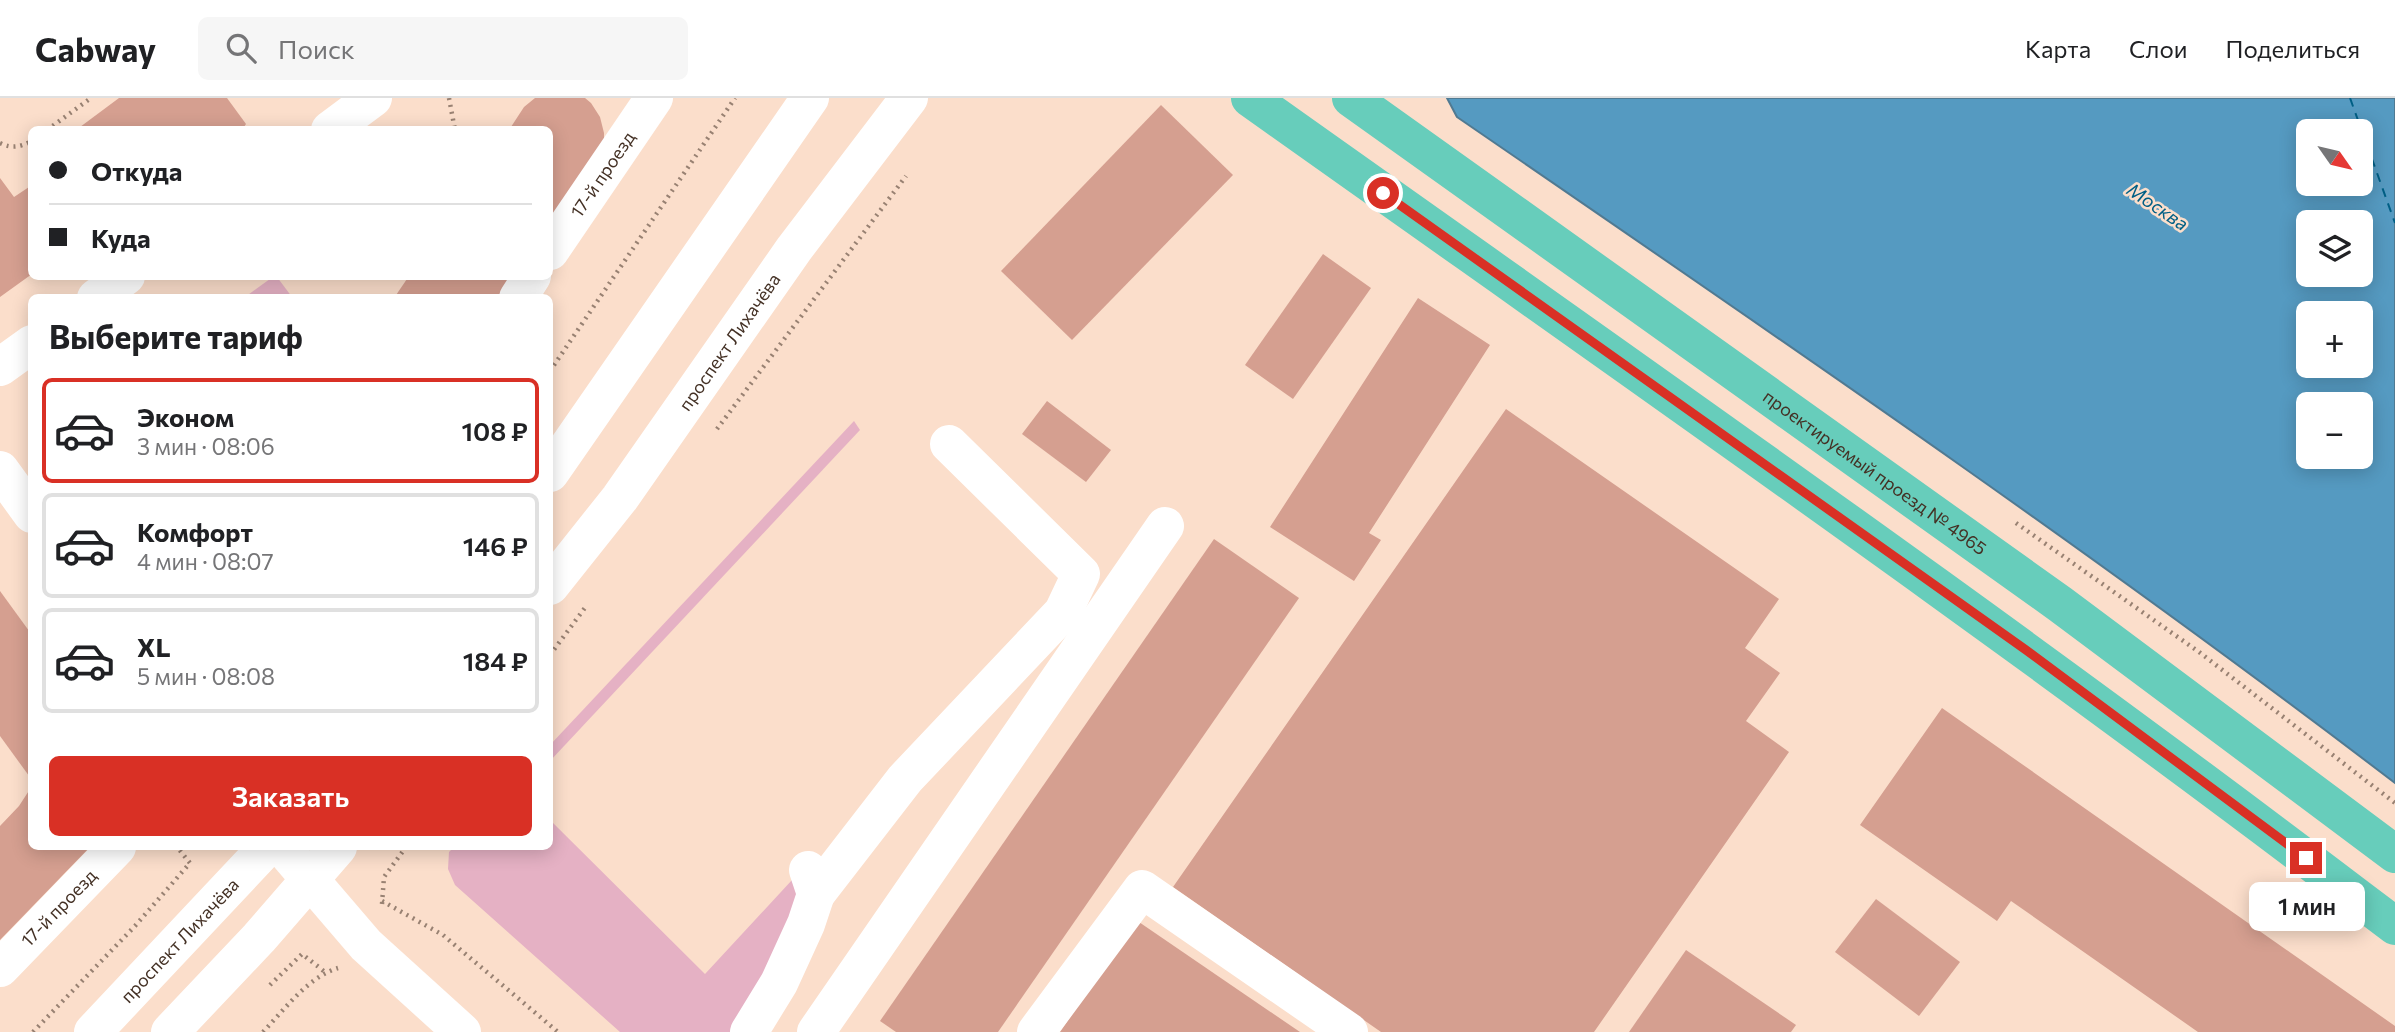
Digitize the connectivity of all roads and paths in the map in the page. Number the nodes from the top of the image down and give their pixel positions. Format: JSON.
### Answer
{"nodes":[{"id":1,"x":91,"y":98,"type":"edge"},
{"id":2,"x":373,"y":98,"type":"edge"},
{"id":3,"x":449,"y":98,"type":"edge"},
{"id":4,"x":654,"y":98,"type":"edge"},
{"id":5,"x":735,"y":98,"type":"edge"},
{"id":6,"x":810,"y":98,"type":"edge"},
{"id":7,"x":909,"y":98,"type":"edge"},
{"id":8,"x":1250,"y":98,"type":"edge"},
{"id":9,"x":1352,"y":98,"type":"edge"},
{"id":10,"x":52,"y":126,"type":"edge"},
{"id":11,"x":335,"y":126,"type":"edge"},
{"id":12,"x":454,"y":126,"type":"edge"},
{"id":13,"x":0,"y":143,"type":"edge"},
{"id":14,"x":28,"y":143,"type":"edge"},
{"id":15,"x":906,"y":176,"type":"dead end"},
{"id":16,"x":553,"y":247,"type":"edge"},
{"id":17,"x":121,"y":280,"type":"edge"},
{"id":18,"x":101,"y":294,"type":"edge"},
{"id":19,"x":28,"y":347,"type":"edge"},
{"id":20,"x":0,"y":367,"type":"edge"},
{"id":21,"x":553,"y":367,"type":"edge"},
{"id":22,"x":715,"y":432,"type":"dead end"},
{"id":23,"x":949,"y":444,"type":"dead end"},
{"id":24,"x":553,"y":469,"type":"edge"},
{"id":25,"x":0,"y":470,"type":"edge"},
{"id":26,"x":28,"y":508,"type":"edge"},
{"id":27,"x":1165,"y":526,"type":"dead end"},
{"id":28,"x":553,"y":582,"type":"edge"},
{"id":29,"x":591,"y":599,"type":"dead end"},
{"id":30,"x":553,"y":651,"type":"edge"},
{"id":31,"x":114,"y":850,"type":"edge"},
{"id":32,"x":179,"y":850,"type":"edge"},
{"id":33,"x":264,"y":850,"type":"edge"},
{"id":34,"x":285,"y":850,"type":"edge"},
{"id":35,"x":335,"y":850,"type":"edge"},
{"id":36,"x":404,"y":850,"type":"edge"},
{"id":37,"x":2395,"y":853,"type":"edge"},
{"id":38,"x":310,"y":880,"type":"junction"},
{"id":39,"x":382,"y":901,"type":"junction"},
{"id":40,"x":381,"y":911,"type":"dead end"},
{"id":41,"x":2395,"y":926,"type":"edge"},
{"id":42,"x":343,"y":966,"type":"dead end"},
{"id":43,"x":0,"y":968,"type":"edge"},
{"id":44,"x":325,"y":972,"type":"junction"},
{"id":45,"x":270,"y":986,"type":"dead end"},
{"id":46,"x":830,"y":1028,"type":"edge"},
{"id":47,"x":33,"y":1032,"type":"edge"},
{"id":48,"x":93,"y":1032,"type":"edge"},
{"id":49,"x":170,"y":1032,"type":"edge"},
{"id":50,"x":263,"y":1032,"type":"edge"},
{"id":51,"x":462,"y":1032,"type":"edge"},
{"id":52,"x":558,"y":1032,"type":"edge"},
{"id":53,"x":749,"y":1032,"type":"edge"},
{"id":54,"x":1036,"y":1032,"type":"edge"},
{"id":55,"x":1349,"y":1032,"type":"edge"}],
"edges":[{"from":1,"to":10,"type":"path"},
{"from":2,"to":11,"type":"street"},
{"from":3,"to":12,"type":"path"},
{"from":4,"to":16,"type":"street","name":"17-й проезд"},
{"from":5,"to":21,"type":"path"},
{"from":6,"to":24,"type":"street"},
{"from":7,"to":28,"type":"street","name":"проспект Лихачёва"},
{"from":8,"to":41,"type":"main road"},
{"from":9,"to":37,"type":"main road","name":"проектируемый проезд № 4965"},
{"from":13,"to":14,"type":"path"},
{"from":15,"to":22,"type":"path"},
{"from":17,"to":18,"type":"street"},
{"from":19,"to":20,"type":"street"},
{"from":23,"to":53,"type":"street"},
{"from":25,"to":26,"type":"street"},
{"from":27,"to":46,"type":"street"},
{"from":29,"to":30,"type":"path"},
{"from":31,"to":43,"type":"street","name":"17-й проезд"},
{"from":32,"to":47,"type":"path"},
{"from":33,"to":48,"type":"street","name":"проспект Лихачёва"},
{"from":34,"to":38,"type":"street"},
{"from":35,"to":38,"type":"street"},
{"from":36,"to":39,"type":"path"},
{"from":38,"to":49,"type":"street"},
{"from":38,"to":51,"type":"street"},
{"from":39,"to":40,"type":"path"},
{"from":39,"to":52,"type":"path"},
{"from":42,"to":44,"type":"path"},
{"from":44,"to":45,"type":"path"},
{"from":44,"to":50,"type":"path"},
{"from":54,"to":55,"type":"street"}]}
